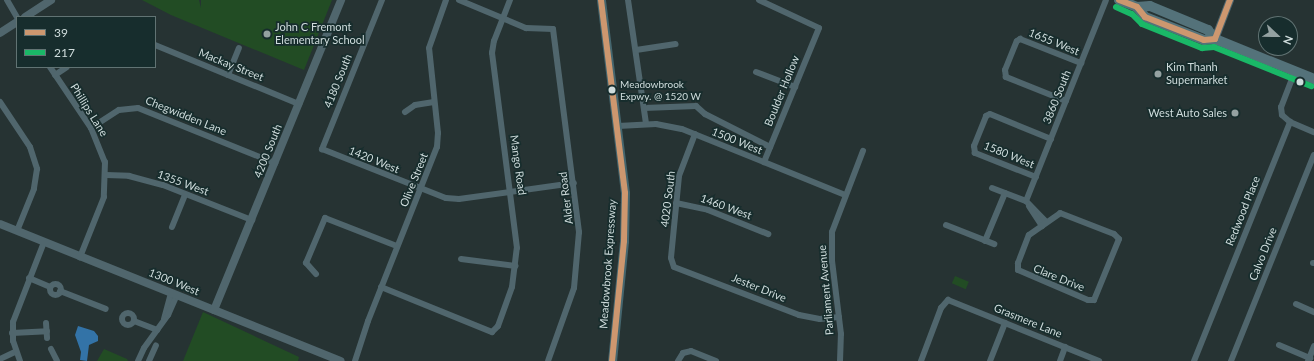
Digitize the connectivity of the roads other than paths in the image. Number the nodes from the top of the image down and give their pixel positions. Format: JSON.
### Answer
{"nodes":[{"id":1,"x":7,"y":0,"type":"edge"},
{"id":2,"x":51,"y":0,"type":"edge"},
{"id":3,"x":341,"y":0,"type":"edge"},
{"id":4,"x":382,"y":0,"type":"edge"},
{"id":5,"x":446,"y":0,"type":"edge"},
{"id":6,"x":459,"y":0,"type":"edge"},
{"id":7,"x":510,"y":0,"type":"edge"},
{"id":8,"x":628,"y":0,"type":"edge"},
{"id":9,"x":759,"y":0,"type":"edge"},
{"id":10,"x":1106,"y":0,"type":"edge"},
{"id":11,"x":1119,"y":0,"type":"edge"},
{"id":12,"x":1230,"y":0,"type":"edge"},
{"id":13,"x":602,"y":1,"type":"edge"},
{"id":14,"x":16,"y":16,"type":"edge"},
{"id":15,"x":27,"y":16,"type":"edge"},
{"id":16,"x":502,"y":18,"type":"junction"},
{"id":17,"x":16,"y":23,"type":"edge"},
{"id":18,"x":0,"y":33,"type":"edge"},
{"id":19,"x":1215,"y":39,"type":"junction"},
{"id":20,"x":676,"y":44,"type":"dead end"},
{"id":21,"x":156,"y":45,"type":"edge"},
{"id":22,"x":239,"y":48,"type":"dead end"},
{"id":23,"x":636,"y":50,"type":"junction"},
{"id":24,"x":1081,"y":63,"type":"junction"},
{"id":25,"x":51,"y":68,"type":"edge"},
{"id":26,"x":66,"y":68,"type":"edge"},
{"id":27,"x":1295,"y":71,"type":"junction"},
{"id":28,"x":756,"y":72,"type":"dead end"},
{"id":29,"x":56,"y":75,"type":"junction"},
{"id":30,"x":228,"y":75,"type":"junction"},
{"id":31,"x":1314,"y":79,"type":"edge"},
{"id":32,"x":794,"y":87,"type":"junction"},
{"id":33,"x":1066,"y":101,"type":"junction"},
{"id":34,"x":0,"y":102,"type":"edge"},
{"id":35,"x":434,"y":102,"type":"junction"},
{"id":36,"x":299,"y":104,"type":"junction"},
{"id":37,"x":644,"y":108,"type":"junction"},
{"id":38,"x":405,"y":112,"type":"dead end"},
{"id":39,"x":3,"y":113,"type":"edge"},
{"id":40,"x":1290,"y":122,"type":"junction"},
{"id":41,"x":646,"y":123,"type":"junction"},
{"id":42,"x":618,"y":126,"type":"junction"},
{"id":43,"x":91,"y":128,"type":"junction"},
{"id":44,"x":1314,"y":132,"type":"edge"},
{"id":45,"x":695,"y":134,"type":"junction"},
{"id":46,"x":1051,"y":139,"type":"junction"},
{"id":47,"x":770,"y":147,"type":"junction"},
{"id":48,"x":322,"y":149,"type":"joint"},
{"id":49,"x":863,"y":151,"type":"dead end"},
{"id":50,"x":1314,"y":155,"type":"edge"},
{"id":51,"x":764,"y":162,"type":"junction"},
{"id":52,"x":275,"y":163,"type":"junction"},
{"id":53,"x":106,"y":175,"type":"junction"},
{"id":54,"x":1036,"y":177,"type":"junction"},
{"id":55,"x":574,"y":183,"type":"junction"},
{"id":56,"x":992,"y":188,"type":"dead end"},
{"id":57,"x":421,"y":189,"type":"junction"},
{"id":58,"x":512,"y":191,"type":"junction"},
{"id":59,"x":1005,"y":193,"type":"junction"},
{"id":60,"x":185,"y":194,"type":"junction"},
{"id":61,"x":845,"y":195,"type":"junction"},
{"id":62,"x":1026,"y":201,"type":"junction"},
{"id":63,"x":676,"y":204,"type":"junction"},
{"id":64,"x":252,"y":220,"type":"junction"},
{"id":65,"x":0,"y":224,"type":"edge"},
{"id":66,"x":1044,"y":224,"type":"junction"},
{"id":67,"x":946,"y":225,"type":"dead end"},
{"id":68,"x":172,"y":228,"type":"dead end"},
{"id":69,"x":17,"y":231,"type":"junction"},
{"id":70,"x":768,"y":234,"type":"dead end"},
{"id":71,"x":985,"y":241,"type":"junction"},
{"id":72,"x":44,"y":242,"type":"junction"},
{"id":73,"x":994,"y":244,"type":"dead end"},
{"id":74,"x":397,"y":246,"type":"junction"},
{"id":75,"x":80,"y":257,"type":"junction"},
{"id":76,"x":461,"y":260,"type":"dead end"},
{"id":77,"x":516,"y":266,"type":"junction"},
{"id":78,"x":674,"y":267,"type":"joint"},
{"id":79,"x":316,"y":274,"type":"dead end"},
{"id":80,"x":29,"y":278,"type":"junction"},
{"id":81,"x":381,"y":287,"type":"junction"},
{"id":82,"x":174,"y":294,"type":"junction"},
{"id":83,"x":1296,"y":304,"type":"dead end"},
{"id":84,"x":106,"y":309,"type":"dead end"},
{"id":85,"x":214,"y":310,"type":"junction"},
{"id":86,"x":1314,"y":312,"type":"edge"},
{"id":87,"x":839,"y":318,"type":"junction"},
{"id":88,"x":134,"y":321,"type":"dead end"},
{"id":89,"x":46,"y":323,"type":"dead end"},
{"id":90,"x":1005,"y":323,"type":"junction"},
{"id":91,"x":157,"y":330,"type":"junction"},
{"id":92,"x":47,"y":331,"type":"junction"},
{"id":93,"x":12,"y":332,"type":"junction"},
{"id":94,"x":47,"y":338,"type":"dead end"},
{"id":95,"x":1279,"y":345,"type":"dead end"},
{"id":96,"x":156,"y":346,"type":"dead end"},
{"id":97,"x":1314,"y":346,"type":"edge"},
{"id":98,"x":1065,"y":347,"type":"junction"},
{"id":99,"x":51,"y":349,"type":"dead end"},
{"id":100,"x":15,"y":352,"type":"junction"},
{"id":101,"x":0,"y":359,"type":"edge"},
{"id":102,"x":1309,"y":360,"type":"edge"},
{"id":103,"x":20,"y":361,"type":"edge"},
{"id":104,"x":57,"y":361,"type":"edge"},
{"id":105,"x":138,"y":361,"type":"edge"},
{"id":106,"x":149,"y":361,"type":"edge"},
{"id":107,"x":341,"y":361,"type":"edge"},
{"id":108,"x":355,"y":361,"type":"edge"},
{"id":109,"x":548,"y":361,"type":"edge"},
{"id":110,"x":612,"y":361,"type":"edge"},
{"id":111,"x":678,"y":361,"type":"edge"},
{"id":112,"x":716,"y":361,"type":"edge"},
{"id":113,"x":840,"y":361,"type":"edge"},
{"id":114,"x":921,"y":361,"type":"edge"},
{"id":115,"x":990,"y":361,"type":"edge"},
{"id":116,"x":1060,"y":361,"type":"edge"},
{"id":117,"x":1099,"y":361,"type":"edge"},
{"id":118,"x":1194,"y":361,"type":"edge"},
{"id":119,"x":1231,"y":361,"type":"edge"}],
"edges":[{"from":1,"to":14,"type":"street"},
{"from":2,"to":15,"type":"street"},
{"from":3,"to":36,"type":"street","name":"4200 South"},
{"from":4,"to":48,"type":"street","name":"4180 South"},
{"from":5,"to":35,"type":"street","name":"Olive Street"},
{"from":6,"to":16,"type":"street"},
{"from":7,"to":16,"type":"street","name":"Mango Road"},
{"from":8,"to":23,"type":"street"},
{"from":9,"to":32,"type":"street","name":"Boulder Hollow"},
{"from":10,"to":24,"type":"street","name":"3860 South"},
{"from":11,"to":19,"type":"main road"},
{"from":12,"to":19,"type":"street"},
{"from":13,"to":42,"type":"main road","name":"Meadowbrook Expressway"},
{"from":16,"to":55,"type":"street","name":"Alder Road"},
{"from":16,"to":58,"type":"street","name":"Mango Road"},
{"from":17,"to":18,"type":"street"},
{"from":19,"to":27,"type":"main road"},
{"from":20,"to":23,"type":"street"},
{"from":21,"to":30,"type":"street","name":"Mackay Street"},
{"from":22,"to":30,"type":"street"},
{"from":23,"to":37,"type":"street"},
{"from":24,"to":33,"type":"street","name":"3860 South"},
{"from":24,"to":33,"type":"street","name":"1655 West"},
{"from":25,"to":29,"type":"street","name":"Phillips Lane"},
{"from":26,"to":29,"type":"street"},
{"from":27,"to":31,"type":"main road"},
{"from":27,"to":40,"type":"street"},
{"from":28,"to":32,"type":"street"},
{"from":29,"to":43,"type":"street","name":"Phillips Lane"},
{"from":30,"to":36,"type":"street","name":"Mackay Street"},
{"from":32,"to":47,"type":"street","name":"Boulder Hollow"},
{"from":33,"to":46,"type":"street","name":"3860 South"},
{"from":34,"to":39,"type":"street"},
{"from":35,"to":38,"type":"street"},
{"from":35,"to":57,"type":"street","name":"Olive Street"},
{"from":36,"to":52,"type":"street","name":"4200 South"},
{"from":37,"to":41,"type":"street"},
{"from":37,"to":47,"type":"street"},
{"from":39,"to":69,"type":"street"},
{"from":40,"to":44,"type":"street"},
{"from":40,"to":118,"type":"street","name":"Redwood Place"},
{"from":41,"to":42,"type":"street","name":"1500 West"},
{"from":41,"to":45,"type":"street","name":"1500 West"},
{"from":42,"to":110,"type":"main road","name":"Meadowbrook Expressway"},
{"from":43,"to":52,"type":"street","name":"Chegwidden Lane"},
{"from":43,"to":53,"type":"street","name":"Phillips Lane"},
{"from":45,"to":51,"type":"street","name":"1500 West"},
{"from":45,"to":63,"type":"street","name":"4020 South"},
{"from":46,"to":54,"type":"street","name":"3860 South"},
{"from":46,"to":54,"type":"street","name":"1580 West"},
{"from":47,"to":51,"type":"street","name":"Boulder Hollow"},
{"from":48,"to":57,"type":"street","name":"1420 West"},
{"from":49,"to":61,"type":"street","name":"Parliament Avenue"},
{"from":50,"to":119,"type":"street","name":"Calvo Drive"},
{"from":51,"to":61,"type":"street","name":"1500 West"},
{"from":52,"to":64,"type":"street","name":"4200 South"},
{"from":53,"to":60,"type":"street","name":"1355 West"},
{"from":53,"to":75,"type":"street","name":"Phillips Lane"},
{"from":54,"to":62,"type":"street","name":"3860 South"},
{"from":55,"to":58,"type":"street","name":"1420 West"},
{"from":55,"to":109,"type":"street","name":"Alder Road"},
{"from":56,"to":59,"type":"street"},
{"from":57,"to":58,"type":"street","name":"1420 West"},
{"from":57,"to":74,"type":"street","name":"Olive Street"},
{"from":58,"to":77,"type":"street","name":"Mango Road"},
{"from":59,"to":62,"type":"street"},
{"from":59,"to":71,"type":"street"},
{"from":60,"to":64,"type":"street","name":"1355 West"},
{"from":60,"to":68,"type":"street"},
{"from":61,"to":87,"type":"street","name":"Parliament Avenue"},
{"from":62,"to":66,"type":"street"},
{"from":63,"to":70,"type":"street","name":"1460 West"},
{"from":63,"to":78,"type":"street","name":"4020 South"},
{"from":64,"to":85,"type":"street","name":"4200 South"},
{"from":65,"to":69,"type":"street","name":"1300 West"},
{"from":66,"to":66,"type":"street","name":"Clare Drive"},
{"from":67,"to":71,"type":"street"},
{"from":69,"to":72,"type":"street","name":"1300 West"},
{"from":71,"to":73,"type":"street"},
{"from":72,"to":75,"type":"street","name":"1300 West"},
{"from":72,"to":80,"type":"street"},
{"from":74,"to":79,"type":"street"},
{"from":74,"to":81,"type":"street","name":"Olive Street"},
{"from":75,"to":82,"type":"street","name":"1300 West"},
{"from":76,"to":77,"type":"street"},
{"from":77,"to":81,"type":"street","name":"Mango Road"},
{"from":78,"to":87,"type":"street","name":"Jester Drive"},
{"from":80,"to":84,"type":"street"},
{"from":80,"to":93,"type":"street"},
{"from":81,"to":108,"type":"street","name":"Olive Street"},
{"from":82,"to":85,"type":"street","name":"1300 West"},
{"from":82,"to":91,"type":"street"},
{"from":83,"to":86,"type":"street"},
{"from":85,"to":107,"type":"street","name":"1300 West"},
{"from":87,"to":113,"type":"street","name":"Parliament Avenue"},
{"from":88,"to":91,"type":"street"},
{"from":89,"to":92,"type":"street"},
{"from":90,"to":98,"type":"street","name":"Grasmere Lane"},
{"from":90,"to":114,"type":"street","name":"Grasmere Lane"},
{"from":90,"to":115,"type":"street"},
{"from":91,"to":105,"type":"street"},
{"from":92,"to":93,"type":"street"},
{"from":92,"to":94,"type":"street"},
{"from":93,"to":100,"type":"street"},
{"from":95,"to":102,"type":"street"},
{"from":96,"to":106,"type":"street"},
{"from":97,"to":102,"type":"street"},
{"from":98,"to":116,"type":"street"},
{"from":98,"to":117,"type":"street","name":"Grasmere Lane"},
{"from":99,"to":104,"type":"street"},
{"from":100,"to":101,"type":"street"},
{"from":100,"to":103,"type":"street"},
{"from":111,"to":112,"type":"street"}]}
